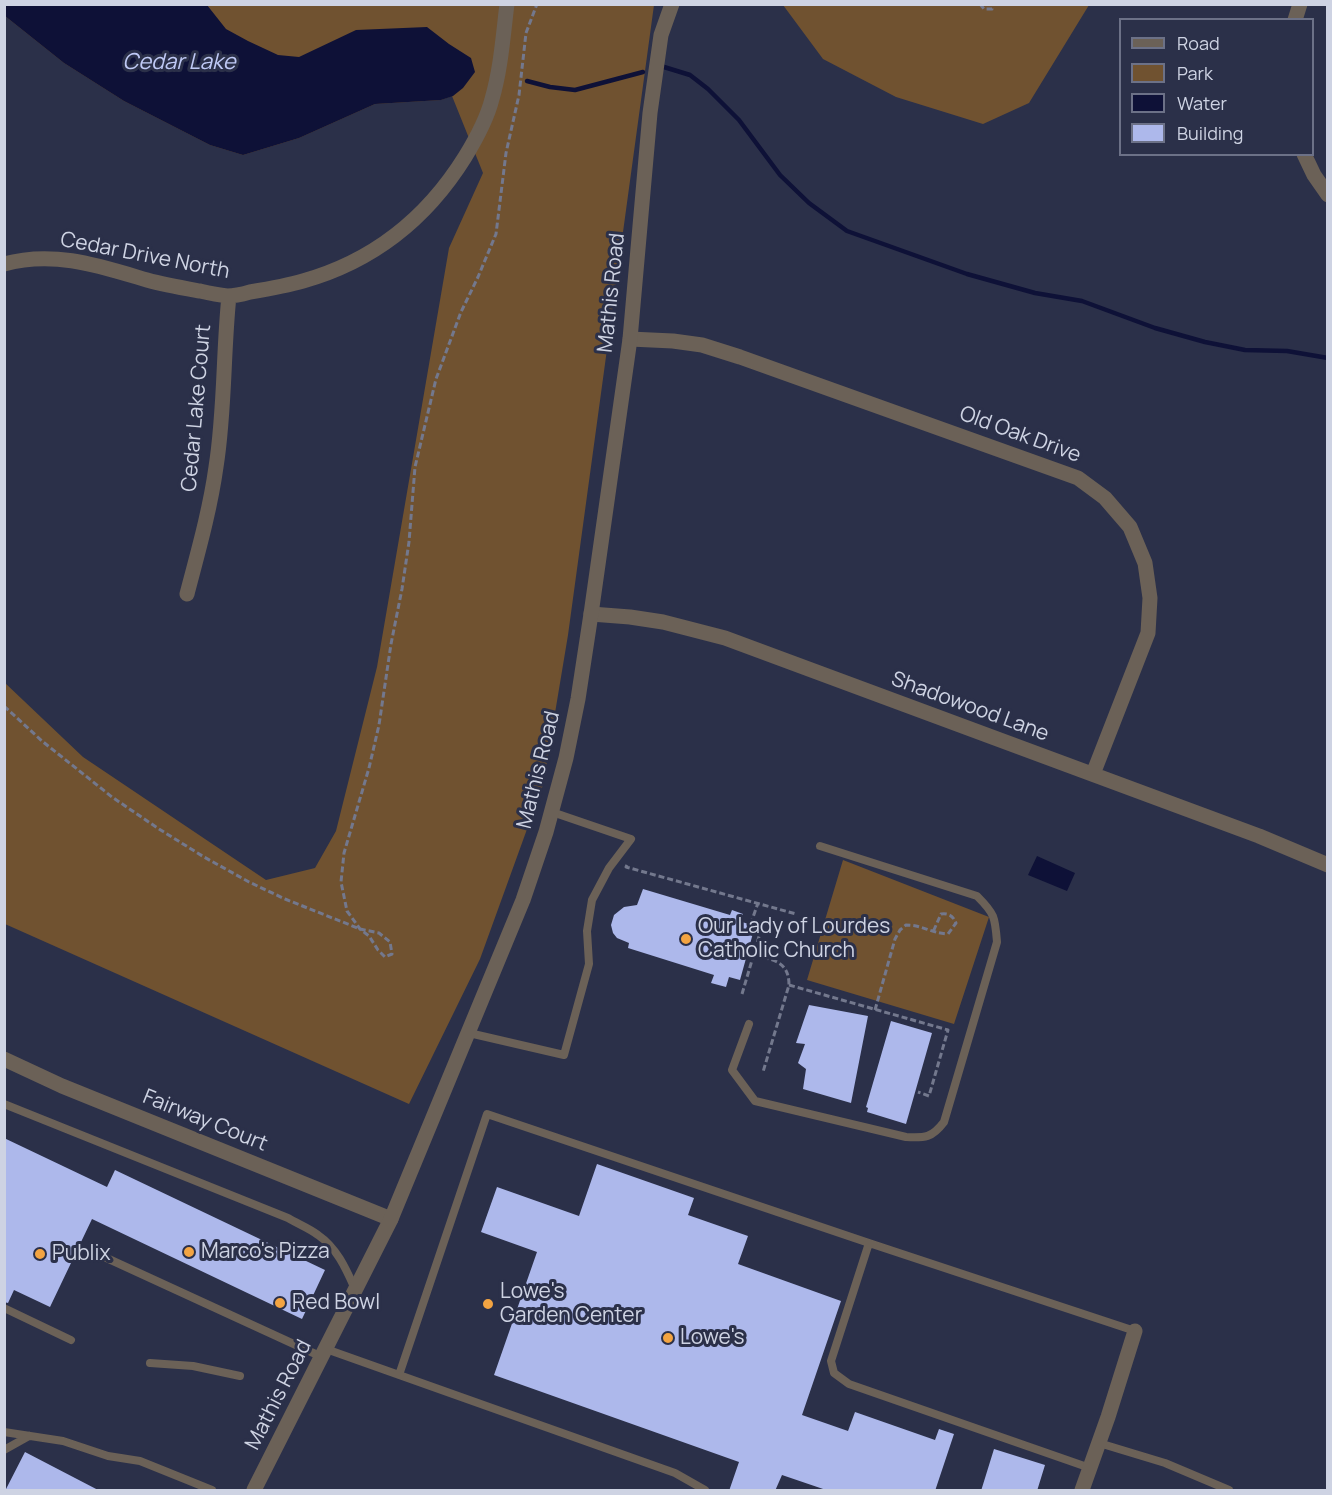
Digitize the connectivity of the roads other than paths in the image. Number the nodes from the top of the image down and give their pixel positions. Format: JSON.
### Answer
{"nodes":[{"id":1,"x":507,"y":4,"type":"edge"},
{"id":2,"x":672,"y":4,"type":"edge"},
{"id":3,"x":1305,"y":156,"type":"edge"},
{"id":4,"x":1328,"y":195,"type":"edge"},
{"id":5,"x":4,"y":264,"type":"edge"},
{"id":6,"x":229,"y":296,"type":"junction"},
{"id":7,"x":630,"y":339,"type":"junction"},
{"id":8,"x":187,"y":594,"type":"dead end"},
{"id":9,"x":591,"y":614,"type":"junction"},
{"id":10,"x":1093,"y":774,"type":"junction"},
{"id":11,"x":552,"y":812,"type":"junction"},
{"id":12,"x":820,"y":846,"type":"dead end"},
{"id":13,"x":1328,"y":865,"type":"edge"},
{"id":14,"x":748,"y":1024,"type":"dead end"},
{"id":15,"x":468,"y":1033,"type":"junction"},
{"id":16,"x":4,"y":1059,"type":"edge"},
{"id":17,"x":4,"y":1104,"type":"edge"},
{"id":18,"x":391,"y":1219,"type":"junction"},
{"id":19,"x":870,"y":1243,"type":"junction"},
{"id":20,"x":100,"y":1255,"type":"dead end"},
{"id":21,"x":355,"y":1291,"type":"junction"},
{"id":22,"x":4,"y":1308,"type":"edge"},
{"id":23,"x":1135,"y":1331,"type":"joint"},
{"id":24,"x":71,"y":1340,"type":"dead end"},
{"id":25,"x":324,"y":1353,"type":"junction"},
{"id":26,"x":150,"y":1363,"type":"dead end"},
{"id":27,"x":399,"y":1375,"type":"junction"},
{"id":28,"x":240,"y":1376,"type":"dead end"},
{"id":29,"x":4,"y":1432,"type":"edge"},
{"id":30,"x":29,"y":1436,"type":"junction"},
{"id":31,"x":1099,"y":1443,"type":"junction"},
{"id":32,"x":4,"y":1450,"type":"edge"},
{"id":33,"x":1090,"y":1468,"type":"junction"},
{"id":34,"x":212,"y":1491,"type":"edge"},
{"id":35,"x":254,"y":1491,"type":"edge"},
{"id":36,"x":705,"y":1491,"type":"edge"},
{"id":37,"x":1082,"y":1491,"type":"edge"},
{"id":38,"x":1229,"y":1491,"type":"edge"}],
"edges":[{"from":1,"to":6,"type":"street","name":"Cedar Drive North"},
{"from":2,"to":7,"type":"street","name":"Mathis Road"},
{"from":3,"to":4,"type":"street"},
{"from":5,"to":6,"type":"street","name":"Cedar Drive North"},
{"from":6,"to":8,"type":"street","name":"Cedar Lake Court"},
{"from":7,"to":9,"type":"street","name":"Mathis Road"},
{"from":7,"to":10,"type":"street","name":"Old Oak Drive"},
{"from":9,"to":10,"type":"street","name":"Shadowood Lane"},
{"from":9,"to":11,"type":"street","name":"Mathis Road"},
{"from":10,"to":13,"type":"street","name":"Shadowood Lane"},
{"from":11,"to":15,"type":"street","name":"Mathis Road"},
{"from":11,"to":15,"type":"lane"},
{"from":12,"to":14,"type":"lane"},
{"from":15,"to":18,"type":"street","name":"Mathis Road"},
{"from":16,"to":18,"type":"street","name":"Fairway Court"},
{"from":17,"to":21,"type":"lane"},
{"from":18,"to":21,"type":"street","name":"Mathis Road"},
{"from":19,"to":23,"type":"lane"},
{"from":19,"to":27,"type":"lane"},
{"from":19,"to":33,"type":"lane"},
{"from":20,"to":25,"type":"lane"},
{"from":21,"to":25,"type":"street","name":"Mathis Road"},
{"from":22,"to":24,"type":"lane"},
{"from":23,"to":31,"type":"street"},
{"from":25,"to":27,"type":"lane"},
{"from":25,"to":35,"type":"street","name":"Mathis Road"},
{"from":26,"to":28,"type":"lane"},
{"from":27,"to":36,"type":"lane"},
{"from":29,"to":30,"type":"lane"},
{"from":30,"to":32,"type":"lane"},
{"from":30,"to":34,"type":"lane"},
{"from":31,"to":33,"type":"street"},
{"from":31,"to":38,"type":"lane"},
{"from":33,"to":37,"type":"street"}]}
